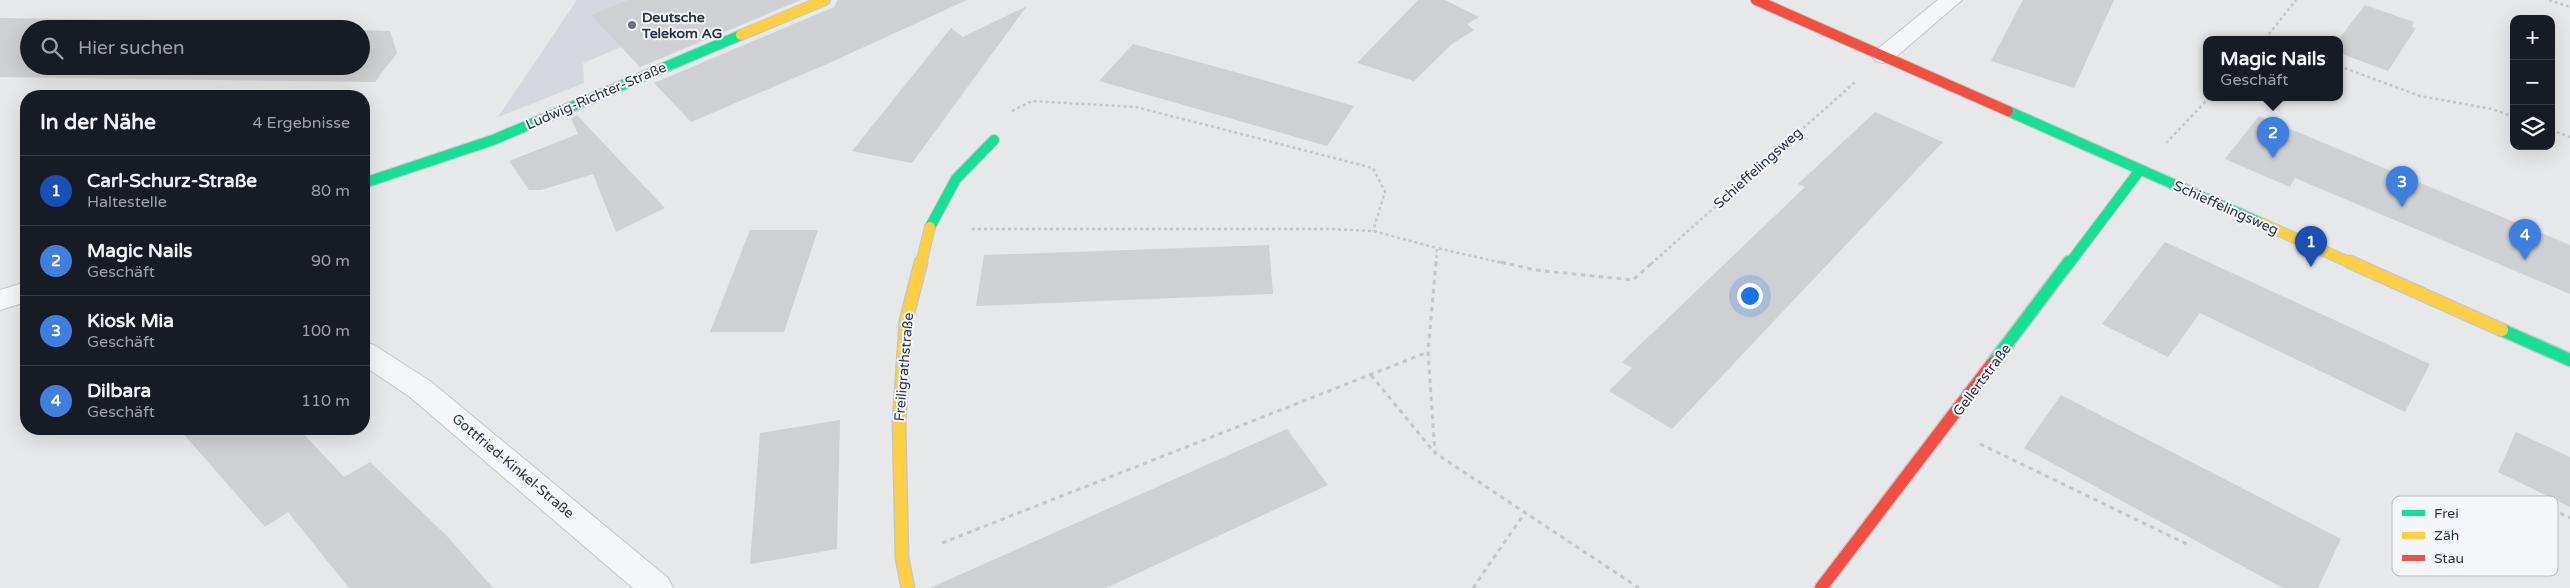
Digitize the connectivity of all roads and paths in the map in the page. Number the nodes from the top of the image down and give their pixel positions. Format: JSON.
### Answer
{"nodes":[{"id":1,"x":825,"y":0,"type":"edge"},
{"id":2,"x":1756,"y":0,"type":"edge"},
{"id":3,"x":1951,"y":0,"type":"edge"},
{"id":4,"x":2296,"y":0,"type":"edge"},
{"id":5,"x":2549,"y":0,"type":"edge"},
{"id":6,"x":2570,"y":7,"type":"edge"},
{"id":7,"x":2268,"y":36,"type":"edge"},
{"id":8,"x":1883,"y":56,"type":"junction"},
{"id":9,"x":2343,"y":67,"type":"edge"},
{"id":10,"x":2206,"y":101,"type":"edge"},
{"id":11,"x":2510,"y":116,"type":"edge"},
{"id":12,"x":2555,"y":131,"type":"edge"},
{"id":13,"x":2570,"y":137,"type":"edge"},
{"id":14,"x":994,"y":140,"type":"joint"},
{"id":15,"x":2140,"y":170,"type":"junction"},
{"id":16,"x":370,"y":181,"type":"edge"},
{"id":17,"x":929,"y":229,"type":"junction"},
{"id":18,"x":1373,"y":231,"type":"junction"},
{"id":19,"x":1437,"y":248,"type":"junction"},
{"id":20,"x":20,"y":294,"type":"edge"},
{"id":21,"x":0,"y":300,"type":"edge"},
{"id":22,"x":1428,"y":352,"type":"junction"},
{"id":23,"x":370,"y":356,"type":"edge"},
{"id":24,"x":2570,"y":360,"type":"edge"},
{"id":25,"x":1371,"y":374,"type":"junction"},
{"id":26,"x":1946,"y":427,"type":"junction"},
{"id":27,"x":1435,"y":453,"type":"junction"},
{"id":28,"x":2558,"y":512,"type":"edge"},
{"id":29,"x":1524,"y":514,"type":"junction"},
{"id":30,"x":2570,"y":518,"type":"edge"},
{"id":31,"x":2191,"y":546,"type":"dead end"},
{"id":32,"x":902,"y":558,"type":"junction"},
{"id":33,"x":656,"y":588,"type":"edge"},
{"id":34,"x":908,"y":588,"type":"edge"},
{"id":35,"x":1473,"y":588,"type":"edge"},
{"id":36,"x":1639,"y":588,"type":"edge"},
{"id":37,"x":1822,"y":588,"type":"edge"}],
"edges":[{"from":1,"to":16,"type":"street","name":"Ludwig-Richter-Straße"},
{"from":2,"to":8,"type":"street","name":"Schieffelingsweg"},
{"from":3,"to":8,"type":"street"},
{"from":4,"to":7,"type":"path"},
{"from":5,"to":6,"type":"path"},
{"from":8,"to":15,"type":"street","name":"Schieffelingsweg"},
{"from":8,"to":19,"type":"path","name":"Schieffelingsweg"},
{"from":9,"to":11,"type":"path"},
{"from":10,"to":15,"type":"path"},
{"from":12,"to":13,"type":"path"},
{"from":14,"to":17,"type":"street","name":"Freiligrathstraße"},
{"from":14,"to":18,"type":"path"},
{"from":15,"to":24,"type":"street","name":"Schieffelingsweg"},
{"from":15,"to":26,"type":"street","name":"Gellertstraße"},
{"from":17,"to":18,"type":"path"},
{"from":17,"to":32,"type":"street","name":"Freiligrathstraße"},
{"from":18,"to":19,"type":"path"},
{"from":19,"to":22,"type":"path"},
{"from":20,"to":21,"type":"street"},
{"from":22,"to":25,"type":"path"},
{"from":22,"to":27,"type":"path"},
{"from":23,"to":33,"type":"street","name":"Gottfried-Kinkel-Straße"},
{"from":25,"to":27,"type":"path"},
{"from":25,"to":32,"type":"path"},
{"from":26,"to":31,"type":"path"},
{"from":26,"to":37,"type":"street","name":"Gellertstraße"},
{"from":27,"to":29,"type":"path"},
{"from":28,"to":30,"type":"path"},
{"from":29,"to":35,"type":"path"},
{"from":29,"to":36,"type":"path"},
{"from":32,"to":34,"type":"street","name":"Freiligrathstraße"}]}
